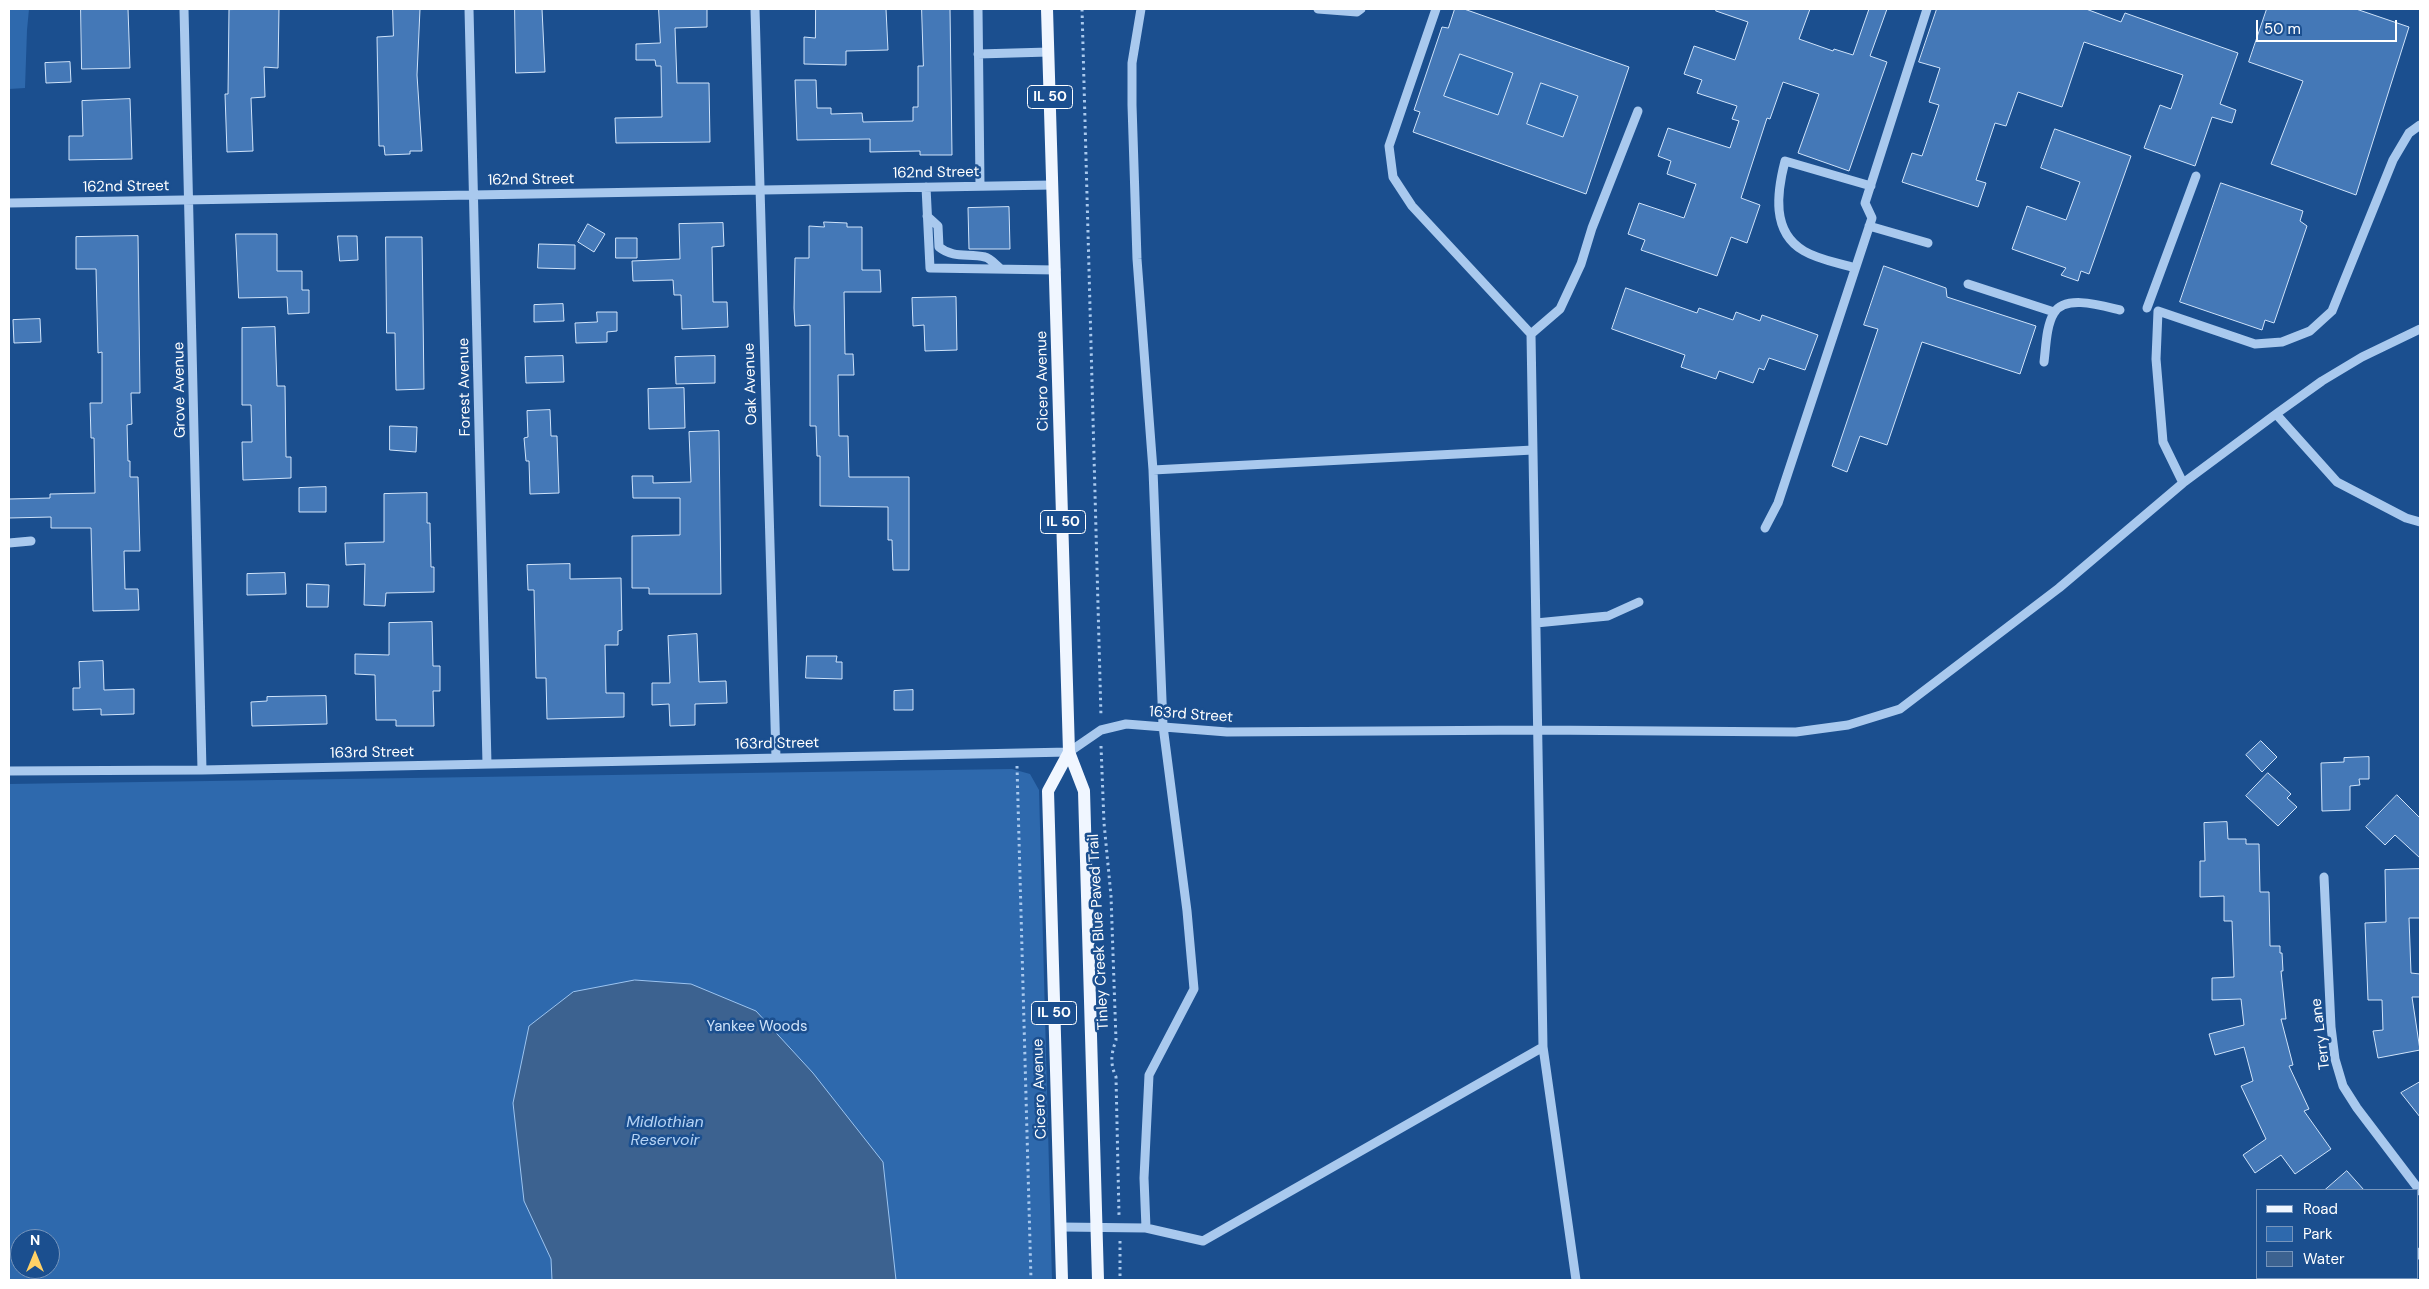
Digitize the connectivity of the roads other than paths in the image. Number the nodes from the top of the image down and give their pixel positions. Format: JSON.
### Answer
{"nodes":[{"id":1,"x":184,"y":9,"type":"edge"},
{"id":2,"x":469,"y":9,"type":"edge"},
{"id":3,"x":755,"y":9,"type":"edge"},
{"id":4,"x":978,"y":9,"type":"edge"},
{"id":5,"x":1047,"y":9,"type":"edge"},
{"id":6,"x":1141,"y":9,"type":"edge"},
{"id":7,"x":1318,"y":9,"type":"edge"},
{"id":8,"x":1362,"y":9,"type":"edge"},
{"id":9,"x":1436,"y":9,"type":"edge"},
{"id":10,"x":1927,"y":9,"type":"edge"},
{"id":11,"x":1049,"y":52,"type":"junction"},
{"id":12,"x":978,"y":54,"type":"junction"},
{"id":13,"x":1638,"y":111,"type":"dead end"},
{"id":14,"x":2420,"y":125,"type":"edge"},
{"id":15,"x":2196,"y":176,"type":"dead end"},
{"id":16,"x":1053,"y":185,"type":"junction"},
{"id":17,"x":980,"y":186,"type":"junction"},
{"id":18,"x":1871,"y":186,"type":"junction"},
{"id":19,"x":926,"y":187,"type":"junction"},
{"id":20,"x":759,"y":190,"type":"junction"},
{"id":21,"x":474,"y":195,"type":"junction"},
{"id":22,"x":190,"y":200,"type":"junction"},
{"id":23,"x":9,"y":203,"type":"edge"},
{"id":24,"x":927,"y":216,"type":"junction"},
{"id":25,"x":1869,"y":226,"type":"junction"},
{"id":26,"x":1928,"y":243,"type":"dead end"},
{"id":27,"x":1855,"y":268,"type":"junction"},
{"id":28,"x":1000,"y":269,"type":"junction"},
{"id":29,"x":1056,"y":270,"type":"junction"},
{"id":30,"x":1968,"y":284,"type":"dead end"},
{"id":31,"x":2147,"y":308,"type":"dead end"},
{"id":32,"x":2120,"y":310,"type":"dead end"},
{"id":33,"x":2054,"y":312,"type":"junction"},
{"id":34,"x":2420,"y":329,"type":"edge"},
{"id":35,"x":1530,"y":334,"type":"junction"},
{"id":36,"x":2044,"y":362,"type":"dead end"},
{"id":37,"x":2276,"y":414,"type":"junction"},
{"id":38,"x":1533,"y":450,"type":"junction"},
{"id":39,"x":1153,"y":470,"type":"junction"},
{"id":40,"x":2183,"y":483,"type":"junction"},
{"id":41,"x":2420,"y":522,"type":"edge"},
{"id":42,"x":1765,"y":528,"type":"dead end"},
{"id":43,"x":30,"y":541,"type":"dead end"},
{"id":44,"x":9,"y":544,"type":"edge"},
{"id":45,"x":1639,"y":602,"type":"dead end"},
{"id":46,"x":1536,"y":623,"type":"junction"},
{"id":47,"x":1163,"y":726,"type":"junction"},
{"id":48,"x":1538,"y":730,"type":"junction"},
{"id":49,"x":1069,"y":752,"type":"junction"},
{"id":50,"x":776,"y":758,"type":"junction"},
{"id":51,"x":488,"y":764,"type":"junction"},
{"id":52,"x":202,"y":770,"type":"junction"},
{"id":53,"x":9,"y":771,"type":"edge"},
{"id":54,"x":2324,"y":877,"type":"dead end"},
{"id":55,"x":1543,"y":1047,"type":"junction"},
{"id":56,"x":2420,"y":1190,"type":"edge"},
{"id":57,"x":1061,"y":1227,"type":"junction"},
{"id":58,"x":1097,"y":1227,"type":"junction"},
{"id":59,"x":1146,"y":1228,"type":"junction"},
{"id":60,"x":1062,"y":1280,"type":"edge"},
{"id":61,"x":1098,"y":1280,"type":"edge"},
{"id":62,"x":1576,"y":1280,"type":"edge"}],
"edges":[{"from":1,"to":22,"type":"street","name":"Grove Avenue"},
{"from":2,"to":21,"type":"street","name":"Forest Avenue"},
{"from":3,"to":20,"type":"street","name":"Oak Avenue"},
{"from":4,"to":12,"type":"street"},
{"from":5,"to":11,"type":"main road","name":"Cicero Avenue","number":"IL 50"},
{"from":6,"to":39,"type":"street"},
{"from":7,"to":8,"type":"street"},
{"from":9,"to":35,"type":"street"},
{"from":10,"to":18,"type":"street"},
{"from":11,"to":12,"type":"street"},
{"from":11,"to":16,"type":"main road","name":"Cicero Avenue","number":"IL 50"},
{"from":12,"to":17,"type":"street"},
{"from":13,"to":35,"type":"street"},
{"from":14,"to":40,"type":"street"},
{"from":15,"to":31,"type":"street"},
{"from":16,"to":17,"type":"street","name":"162nd Street"},
{"from":16,"to":29,"type":"main road","name":"Cicero Avenue","number":"IL 50"},
{"from":17,"to":19,"type":"street","name":"162nd Street"},
{"from":18,"to":25,"type":"street"},
{"from":18,"to":27,"type":"street"},
{"from":19,"to":20,"type":"street","name":"162nd Street"},
{"from":19,"to":24,"type":"street"},
{"from":20,"to":21,"type":"street","name":"162nd Street"},
{"from":20,"to":50,"type":"street","name":"Oak Avenue"},
{"from":21,"to":22,"type":"street","name":"162nd Street"},
{"from":21,"to":51,"type":"street","name":"Forest Avenue"},
{"from":22,"to":23,"type":"street","name":"162nd Street"},
{"from":22,"to":52,"type":"street","name":"Grove Avenue"},
{"from":24,"to":28,"type":"street"},
{"from":24,"to":28,"type":"street"},
{"from":25,"to":26,"type":"street"},
{"from":25,"to":27,"type":"street"},
{"from":27,"to":42,"type":"street"},
{"from":28,"to":29,"type":"street"},
{"from":29,"to":49,"type":"main road","name":"Cicero Avenue","number":"IL 50"},
{"from":30,"to":33,"type":"street"},
{"from":32,"to":33,"type":"street"},
{"from":33,"to":36,"type":"street"},
{"from":34,"to":37,"type":"street","name":"163rd Street"},
{"from":35,"to":38,"type":"street"},
{"from":37,"to":40,"type":"street","name":"163rd Street"},
{"from":37,"to":41,"type":"street"},
{"from":38,"to":39,"type":"street"},
{"from":38,"to":46,"type":"street"},
{"from":39,"to":47,"type":"street"},
{"from":40,"to":48,"type":"street","name":"163rd Street"},
{"from":43,"to":44,"type":"street"},
{"from":45,"to":46,"type":"street"},
{"from":46,"to":48,"type":"street"},
{"from":47,"to":48,"type":"street","name":"163rd Street"},
{"from":47,"to":49,"type":"street","name":"163rd Street"},
{"from":47,"to":59,"type":"street"},
{"from":48,"to":55,"type":"street"},
{"from":49,"to":50,"type":"street","name":"163rd Street"},
{"from":49,"to":57,"type":"main road","name":"Cicero Avenue","number":"IL 50"},
{"from":49,"to":58,"type":"main road","name":"Cicero Avenue","number":"IL 50"},
{"from":50,"to":51,"type":"street","name":"163rd Street"},
{"from":51,"to":52,"type":"street","name":"163rd Street"},
{"from":52,"to":53,"type":"street","name":"163rd Street"},
{"from":54,"to":56,"type":"street","name":"Terry Lane"},
{"from":55,"to":59,"type":"street"},
{"from":55,"to":62,"type":"street"},
{"from":57,"to":58,"type":"street"},
{"from":57,"to":60,"type":"main road","name":"Cicero Avenue","number":"IL 50"},
{"from":58,"to":59,"type":"street"},
{"from":58,"to":61,"type":"main road","name":"Cicero Avenue","number":"IL 50"}]}
